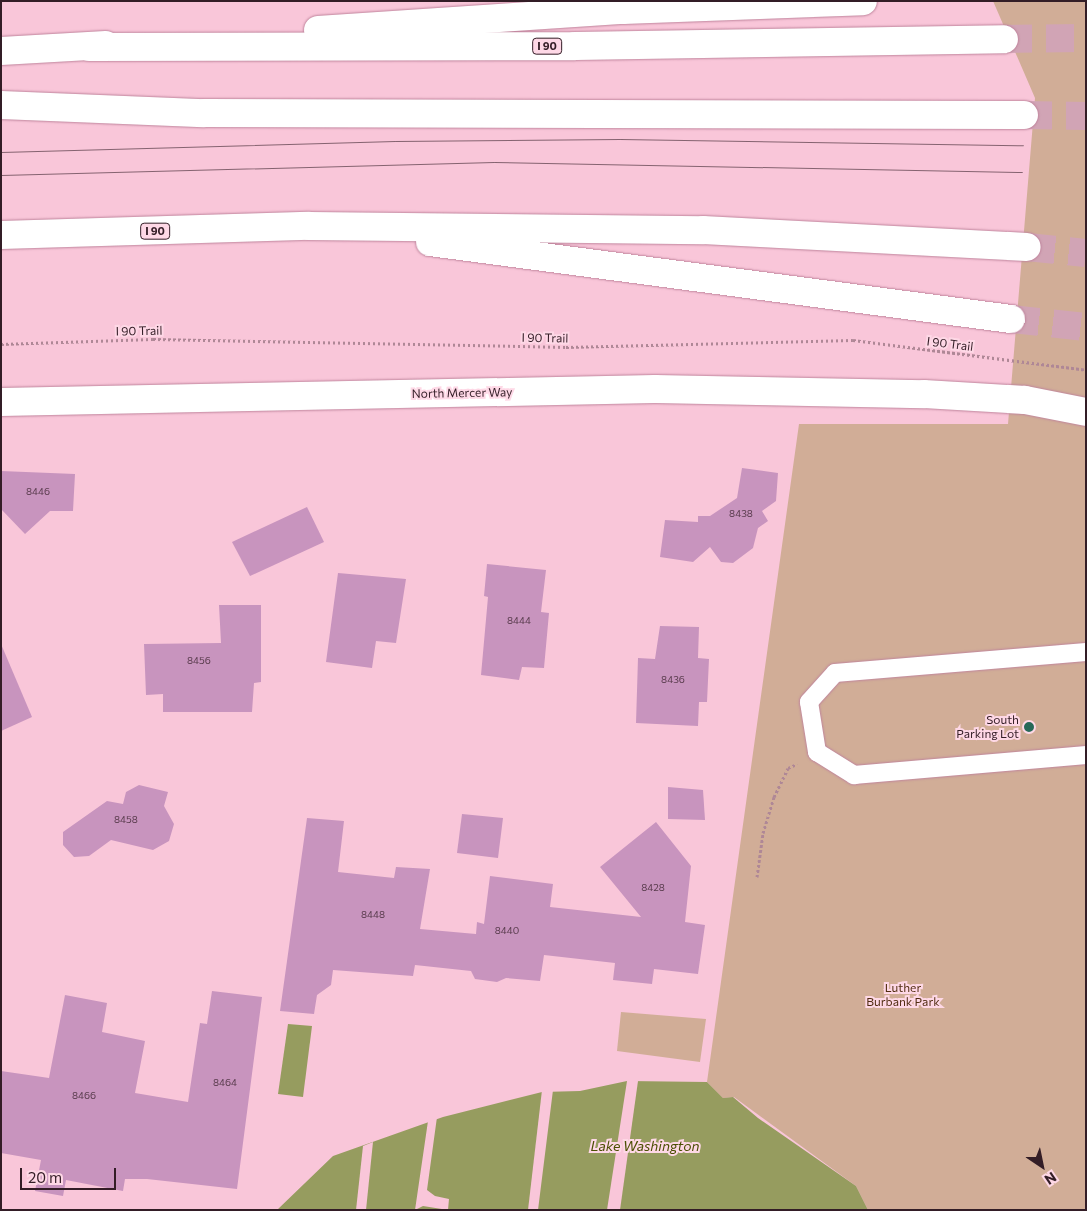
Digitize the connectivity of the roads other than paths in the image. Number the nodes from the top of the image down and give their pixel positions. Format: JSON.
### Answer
{"nodes":[{"id":1,"x":863,"y":1,"type":"edge"},
{"id":2,"x":1004,"y":39,"type":"tunnel mouth"},
{"id":3,"x":89,"y":47,"type":"junction"},
{"id":4,"x":1,"y":51,"type":"edge"},
{"id":5,"x":1,"y":105,"type":"edge"},
{"id":6,"x":1024,"y":115,"type":"tunnel mouth"},
{"id":7,"x":309,"y":226,"type":"junction"},
{"id":8,"x":1,"y":235,"type":"edge"},
{"id":9,"x":1027,"y":247,"type":"tunnel mouth"},
{"id":10,"x":1010,"y":319,"type":"tunnel mouth"},
{"id":11,"x":1,"y":402,"type":"edge"},
{"id":12,"x":1086,"y":412,"type":"edge"},
{"id":13,"x":1086,"y":652,"type":"edge"},
{"id":14,"x":1086,"y":755,"type":"edge"}],
"edges":[{"from":1,"to":3,"type":"main road"},
{"from":2,"to":3,"type":"main road","number":"I 90"},
{"from":3,"to":4,"type":"main road","number":"I 90"},
{"from":5,"to":6,"type":"main road"},
{"from":7,"to":8,"type":"main road","number":"I 90"},
{"from":7,"to":9,"type":"main road","number":"I 90"},
{"from":7,"to":10,"type":"main road"},
{"from":11,"to":12,"type":"main road","name":"North Mercer Way"},
{"from":13,"to":14,"type":"lane"}]}
